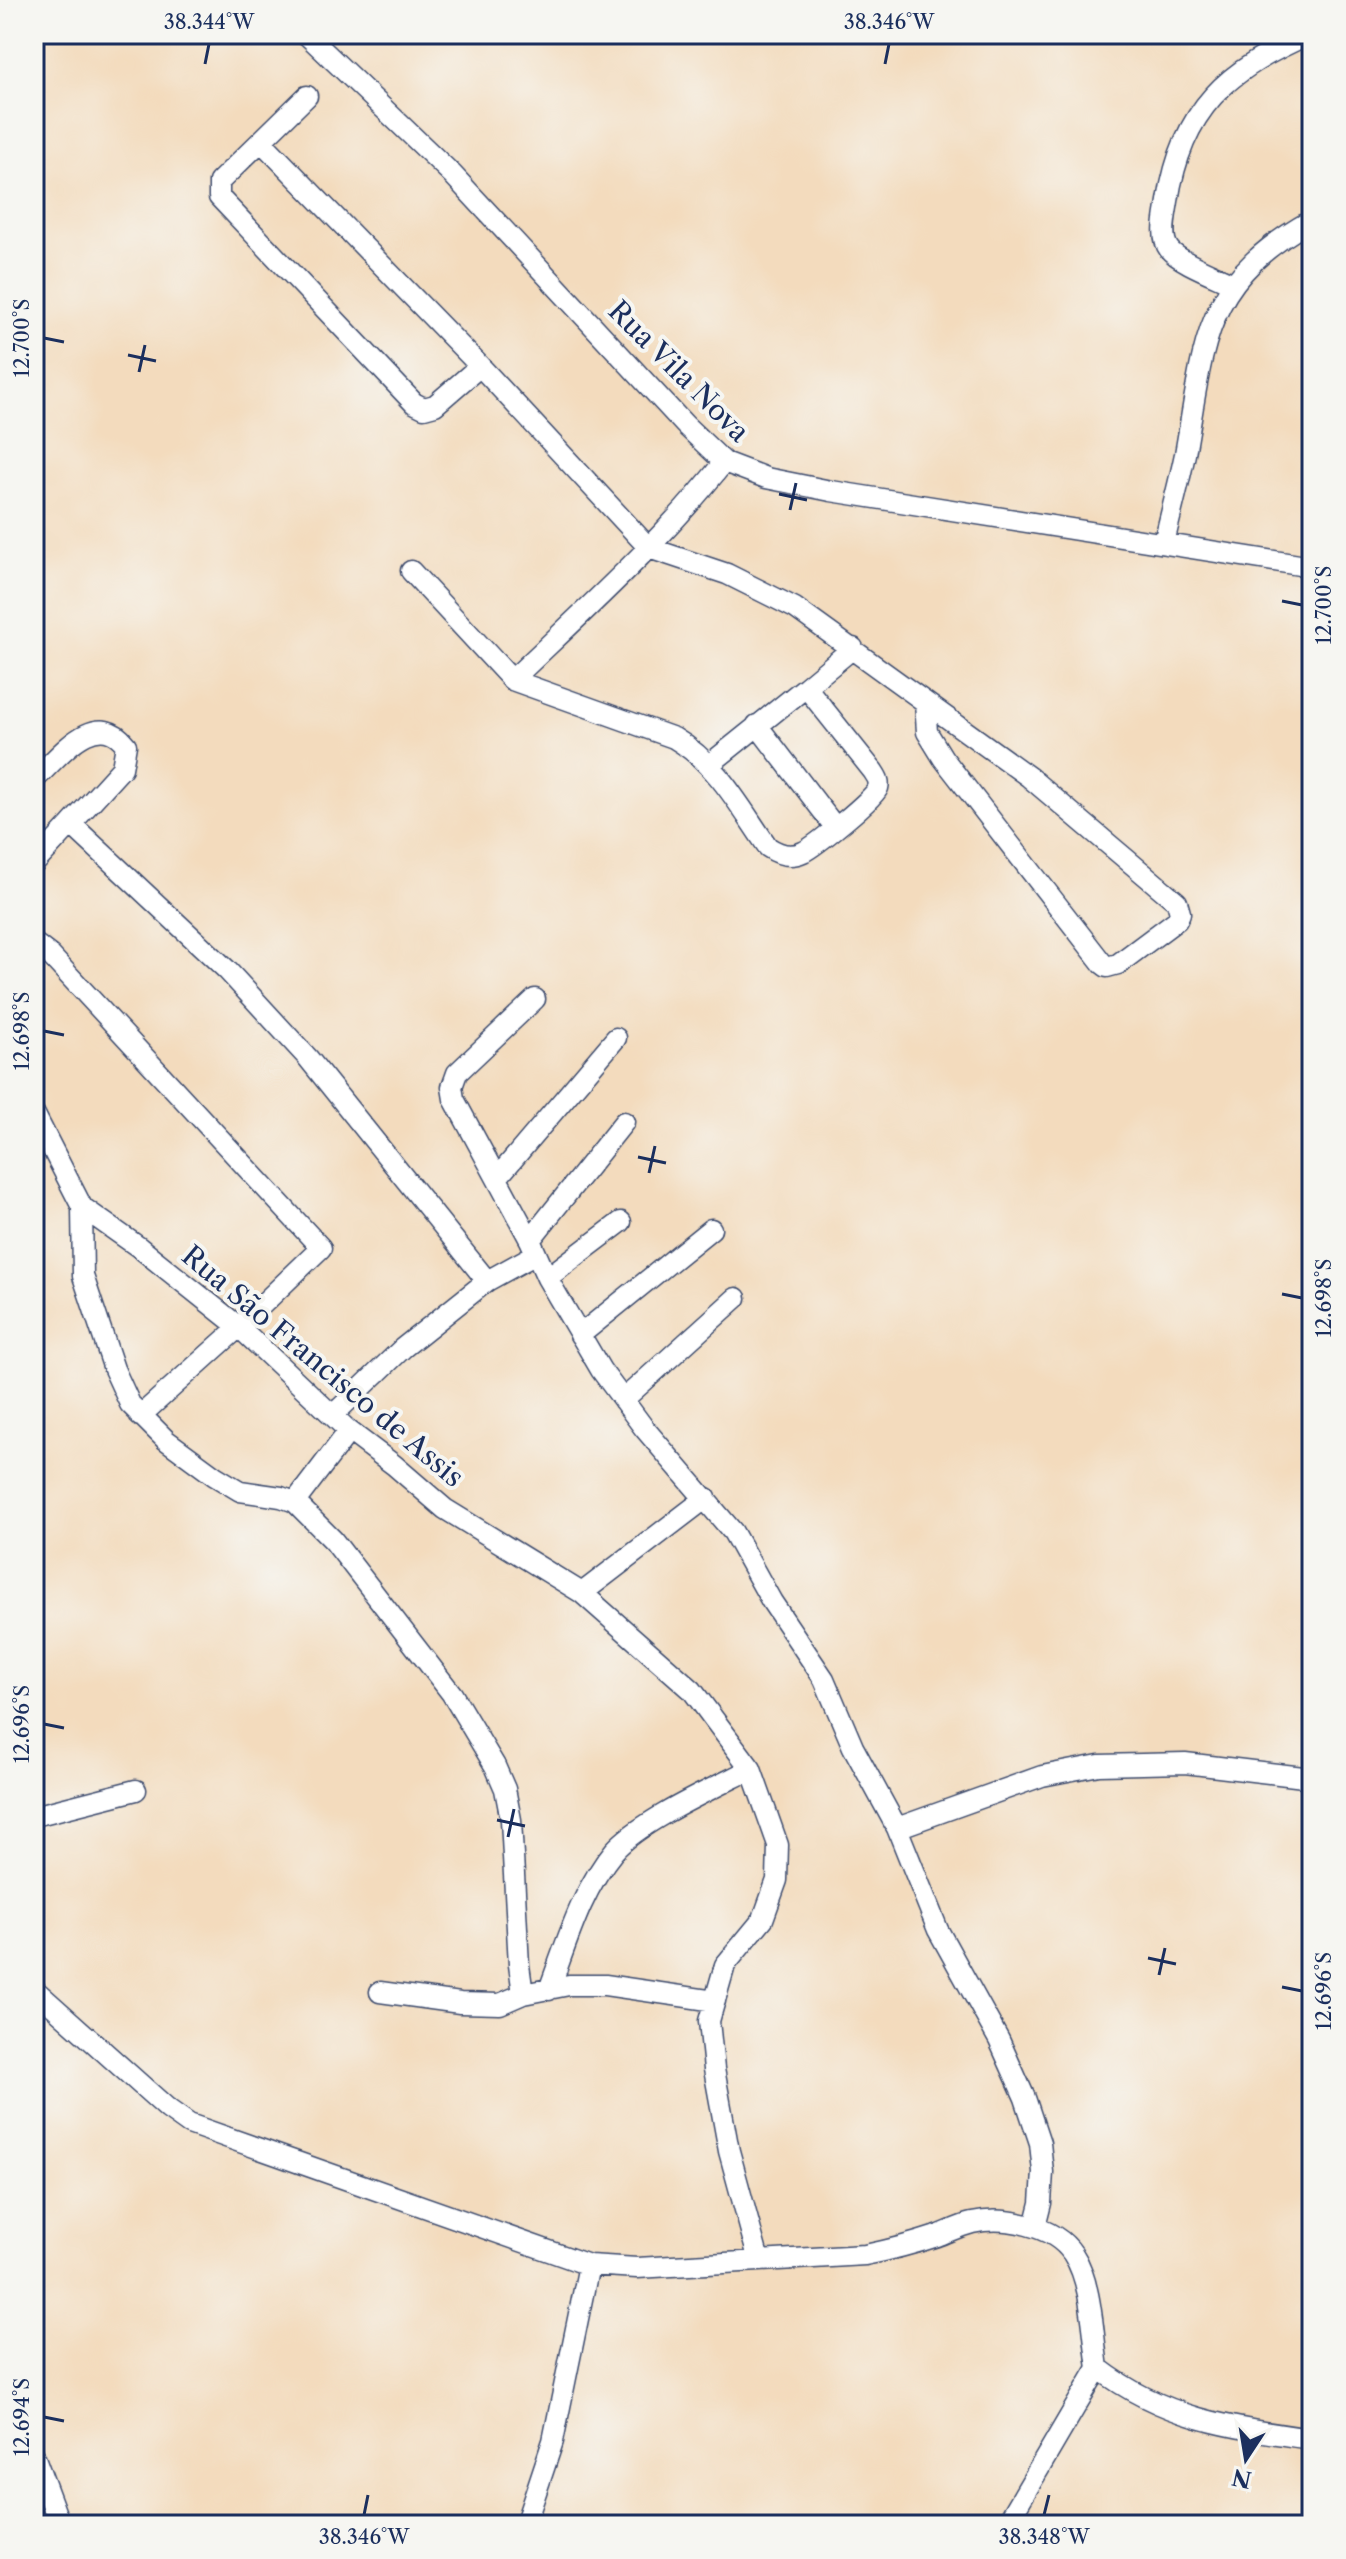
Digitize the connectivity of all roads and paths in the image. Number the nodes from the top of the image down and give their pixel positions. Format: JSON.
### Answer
{"nodes":[{"id":1,"x":306,"y":34,"type":"edge"},
{"id":2,"x":1310,"y":34,"type":"edge"},
{"id":3,"x":307,"y":96,"type":"dead end"},
{"id":4,"x":261,"y":141,"type":"junction"},
{"id":5,"x":1312,"y":220,"type":"edge"},
{"id":6,"x":1233,"y":284,"type":"junction"},
{"id":7,"x":480,"y":366,"type":"junction"},
{"id":8,"x":724,"y":462,"type":"junction"},
{"id":9,"x":1164,"y":543,"type":"junction"},
{"id":10,"x":649,"y":548,"type":"junction"},
{"id":11,"x":1312,"y":567,"type":"edge"},
{"id":12,"x":411,"y":571,"type":"dead end"},
{"id":13,"x":853,"y":648,"type":"junction"},
{"id":14,"x":512,"y":680,"type":"junction"},
{"id":15,"x":806,"y":687,"type":"junction"},
{"id":16,"x":925,"y":702,"type":"junction"},
{"id":17,"x":757,"y":725,"type":"junction"},
{"id":18,"x":710,"y":764,"type":"junction"},
{"id":19,"x":34,"y":780,"type":"edge"},
{"id":20,"x":71,"y":824,"type":"junction"},
{"id":21,"x":835,"y":827,"type":"junction"},
{"id":22,"x":34,"y":864,"type":"edge"},
{"id":23,"x":34,"y":943,"type":"edge"},
{"id":24,"x":535,"y":999,"type":"dead end"},
{"id":25,"x":616,"y":1038,"type":"dead end"},
{"id":26,"x":34,"y":1113,"type":"edge"},
{"id":27,"x":624,"y":1122,"type":"dead end"},
{"id":28,"x":497,"y":1178,"type":"junction"},
{"id":29,"x":82,"y":1207,"type":"junction"},
{"id":30,"x":621,"y":1222,"type":"dead end"},
{"id":31,"x":711,"y":1229,"type":"dead end"},
{"id":32,"x":533,"y":1247,"type":"junction"},
{"id":33,"x":547,"y":1278,"type":"junction"},
{"id":34,"x":487,"y":1281,"type":"junction"},
{"id":35,"x":736,"y":1298,"type":"dead end"},
{"id":36,"x":239,"y":1327,"type":"junction"},
{"id":37,"x":580,"y":1335,"type":"junction"},
{"id":38,"x":623,"y":1400,"type":"junction"},
{"id":39,"x":333,"y":1415,"type":"junction"},
{"id":40,"x":140,"y":1416,"type":"junction"},
{"id":41,"x":349,"y":1431,"type":"junction"},
{"id":42,"x":706,"y":1498,"type":"junction"},
{"id":43,"x":295,"y":1502,"type":"junction"},
{"id":44,"x":582,"y":1593,"type":"junction"},
{"id":45,"x":751,"y":1769,"type":"junction"},
{"id":46,"x":1312,"y":1778,"type":"edge"},
{"id":47,"x":136,"y":1790,"type":"dead end"},
{"id":48,"x":34,"y":1816,"type":"edge"},
{"id":49,"x":897,"y":1828,"type":"junction"},
{"id":50,"x":34,"y":1989,"type":"edge"},
{"id":51,"x":549,"y":1990,"type":"junction"},
{"id":52,"x":380,"y":1992,"type":"dead end"},
{"id":53,"x":523,"y":1994,"type":"junction"},
{"id":54,"x":715,"y":2001,"type":"junction"},
{"id":55,"x":1035,"y":2227,"type":"junction"},
{"id":56,"x":759,"y":2261,"type":"junction"},
{"id":57,"x":589,"y":2265,"type":"junction"},
{"id":58,"x":1098,"y":2368,"type":"junction"},
{"id":59,"x":1312,"y":2439,"type":"edge"},
{"id":60,"x":34,"y":2455,"type":"edge"},
{"id":61,"x":60,"y":2525,"type":"edge"},
{"id":62,"x":525,"y":2525,"type":"edge"},
{"id":63,"x":1006,"y":2525,"type":"edge"}],
"edges":[{"from":1,"to":8,"type":"street","name":"Rua Vila Nova"},
{"from":2,"to":6,"type":"street"},
{"from":3,"to":4,"type":"street"},
{"from":4,"to":7,"type":"street"},
{"from":4,"to":7,"type":"street"},
{"from":5,"to":6,"type":"street"},
{"from":6,"to":9,"type":"street"},
{"from":7,"to":10,"type":"street"},
{"from":8,"to":9,"type":"street","name":"Rua Vila Nova"},
{"from":8,"to":10,"type":"street"},
{"from":9,"to":11,"type":"street","name":"Rua Vila Nova"},
{"from":10,"to":13,"type":"street"},
{"from":10,"to":14,"type":"street"},
{"from":12,"to":14,"type":"street"},
{"from":13,"to":15,"type":"street"},
{"from":13,"to":16,"type":"street"},
{"from":14,"to":18,"type":"street"},
{"from":15,"to":17,"type":"street"},
{"from":15,"to":21,"type":"street"},
{"from":16,"to":16,"type":"street"},
{"from":17,"to":18,"type":"street"},
{"from":17,"to":21,"type":"street"},
{"from":18,"to":21,"type":"street"},
{"from":19,"to":20,"type":"street"},
{"from":20,"to":22,"type":"street"},
{"from":20,"to":34,"type":"street"},
{"from":23,"to":36,"type":"street"},
{"from":24,"to":28,"type":"street"},
{"from":25,"to":28,"type":"street"},
{"from":26,"to":29,"type":"street","name":"Rua São Francisco de Assis"},
{"from":27,"to":32,"type":"street"},
{"from":28,"to":32,"type":"street"},
{"from":29,"to":36,"type":"street","name":"Rua São Francisco de Assis"},
{"from":29,"to":40,"type":"street"},
{"from":30,"to":33,"type":"street"},
{"from":31,"to":37,"type":"street"},
{"from":32,"to":33,"type":"street"},
{"from":32,"to":34,"type":"street"},
{"from":33,"to":37,"type":"street"},
{"from":34,"to":39,"type":"street"},
{"from":35,"to":38,"type":"street"},
{"from":36,"to":39,"type":"street","name":"Rua São Francisco de Assis"},
{"from":36,"to":40,"type":"street"},
{"from":37,"to":38,"type":"street"},
{"from":38,"to":42,"type":"street"},
{"from":39,"to":41,"type":"street","name":"Rua São Francisco de Assis"},
{"from":40,"to":43,"type":"street"},
{"from":41,"to":43,"type":"street"},
{"from":41,"to":44,"type":"street","name":"Rua São Francisco de Assis"},
{"from":42,"to":44,"type":"street"},
{"from":42,"to":49,"type":"street"},
{"from":43,"to":53,"type":"street"},
{"from":44,"to":45,"type":"street","name":"Rua São Francisco de Assis"},
{"from":45,"to":51,"type":"street"},
{"from":45,"to":54,"type":"street","name":"Rua São Francisco de Assis"},
{"from":46,"to":49,"type":"street"},
{"from":47,"to":48,"type":"street"},
{"from":49,"to":55,"type":"street"},
{"from":50,"to":57,"type":"street"},
{"from":51,"to":53,"type":"street"},
{"from":51,"to":54,"type":"street"},
{"from":52,"to":53,"type":"street"},
{"from":54,"to":56,"type":"street","name":"Rua São Francisco de Assis"},
{"from":55,"to":56,"type":"street"},
{"from":55,"to":58,"type":"street"},
{"from":56,"to":57,"type":"street"},
{"from":57,"to":62,"type":"street"},
{"from":58,"to":59,"type":"street"},
{"from":58,"to":63,"type":"street"},
{"from":60,"to":61,"type":"street"}]}
